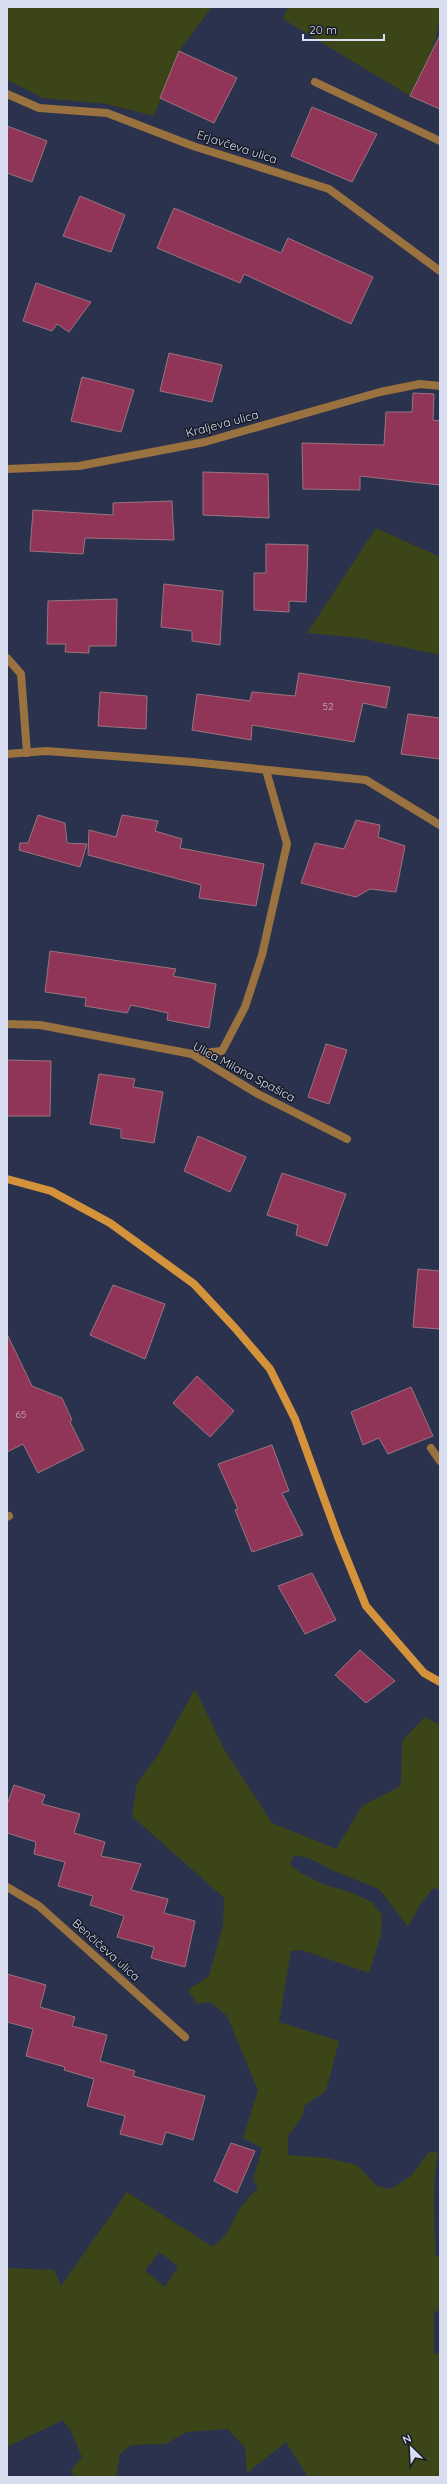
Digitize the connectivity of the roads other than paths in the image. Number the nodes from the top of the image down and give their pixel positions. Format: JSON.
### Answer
{"nodes":[{"id":1,"x":315,"y":82,"type":"dead end"},
{"id":2,"x":7,"y":94,"type":"edge"},
{"id":3,"x":440,"y":141,"type":"edge"},
{"id":4,"x":440,"y":271,"type":"edge"},
{"id":5,"x":440,"y":386,"type":"edge"},
{"id":6,"x":7,"y":469,"type":"edge"},
{"id":7,"x":7,"y":658,"type":"edge"},
{"id":8,"x":27,"y":752,"type":"junction"},
{"id":9,"x":7,"y":754,"type":"edge"},
{"id":10,"x":266,"y":770,"type":"junction"},
{"id":11,"x":440,"y":824,"type":"edge"},
{"id":12,"x":7,"y":1024,"type":"edge"},
{"id":13,"x":192,"y":1054,"type":"junction"},
{"id":14,"x":347,"y":1139,"type":"dead end"},
{"id":15,"x":7,"y":1179,"type":"edge"},
{"id":16,"x":431,"y":1448,"type":"dead end"},
{"id":17,"x":440,"y":1461,"type":"edge"},
{"id":18,"x":440,"y":1682,"type":"edge"},
{"id":19,"x":7,"y":1887,"type":"edge"},
{"id":20,"x":185,"y":2037,"type":"dead end"}],
"edges":[{"from":1,"to":3,"type":"street"},
{"from":2,"to":4,"type":"street","name":"Erjavčeva ulica"},
{"from":5,"to":6,"type":"street","name":"Kraljeva ulica"},
{"from":7,"to":8,"type":"street"},
{"from":8,"to":9,"type":"street"},
{"from":8,"to":10,"type":"street"},
{"from":10,"to":11,"type":"street"},
{"from":10,"to":13,"type":"street"},
{"from":12,"to":13,"type":"street","name":"Ulica Milana Spašica"},
{"from":13,"to":14,"type":"street","name":"Ulica Milana Spašica"},
{"from":15,"to":18,"type":"street"},
{"from":16,"to":17,"type":"street"},
{"from":19,"to":20,"type":"street","name":"Benčičeva ulica"}]}
